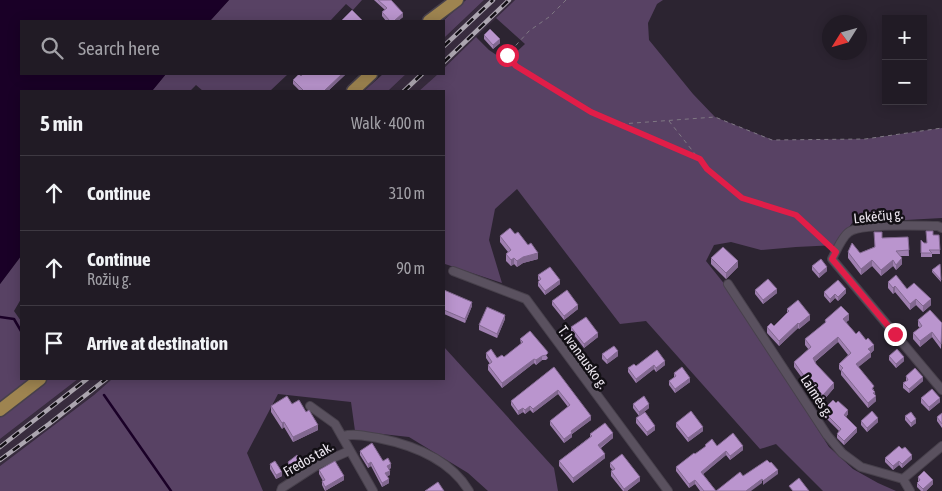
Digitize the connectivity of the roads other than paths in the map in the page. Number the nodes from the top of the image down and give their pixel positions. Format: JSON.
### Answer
{"nodes":[{"id":1,"x":457,"y":0,"type":"edge"},
{"id":2,"x":430,"y":20,"type":"edge"},
{"id":3,"x":370,"y":75,"type":"edge"},
{"id":4,"x":354,"y":90,"type":"edge"},
{"id":5,"x":942,"y":228,"type":"edge"},
{"id":6,"x":452,"y":271,"type":"dead end"},
{"id":7,"x":728,"y":284,"type":"dead end"},
{"id":8,"x":39,"y":380,"type":"edge"},
{"id":9,"x":942,"y":390,"type":"edge"},
{"id":10,"x":310,"y":406,"type":"dead end"},
{"id":11,"x":0,"y":410,"type":"edge"},
{"id":12,"x":343,"y":436,"type":"junction"},
{"id":13,"x":942,"y":446,"type":"edge"},
{"id":14,"x":349,"y":451,"type":"junction"},
{"id":15,"x":903,"y":479,"type":"junction"},
{"id":16,"x":281,"y":491,"type":"edge"},
{"id":17,"x":373,"y":491,"type":"edge"},
{"id":18,"x":469,"y":491,"type":"edge"},
{"id":19,"x":668,"y":491,"type":"edge"},
{"id":20,"x":910,"y":491,"type":"edge"}],
"edges":[{"from":1,"to":2,"type":"main road"},
{"from":3,"to":4,"type":"main road"},
{"from":5,"to":9,"type":"street","name":"Lekėčių g."},
{"from":6,"to":19,"type":"street","name":"T. Ivanausko g."},
{"from":7,"to":15,"type":"street","name":"Laimės g."},
{"from":8,"to":11,"type":"main road"},
{"from":10,"to":12,"type":"street"},
{"from":12,"to":14,"type":"street"},
{"from":12,"to":18,"type":"street"},
{"from":13,"to":15,"type":"street"},
{"from":14,"to":16,"type":"street","name":"Fredos tak."},
{"from":14,"to":17,"type":"street"},
{"from":15,"to":20,"type":"street"}]}
